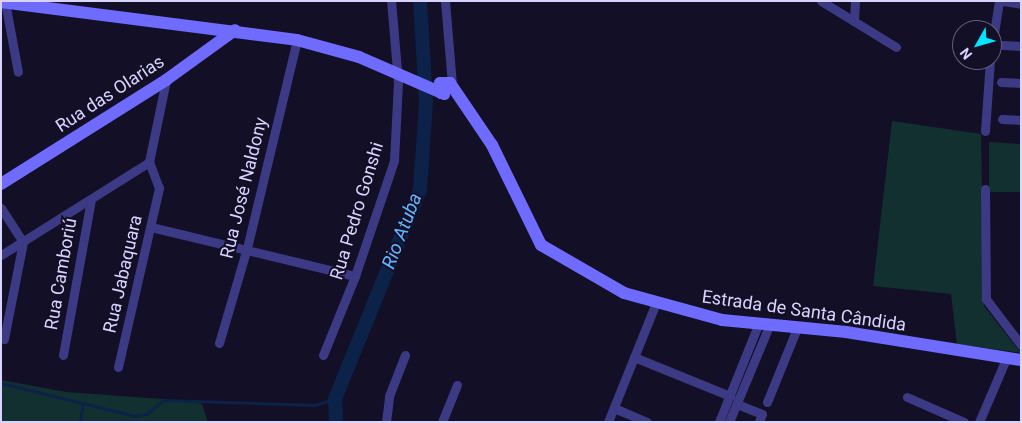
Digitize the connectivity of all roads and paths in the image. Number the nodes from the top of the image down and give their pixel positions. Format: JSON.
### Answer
{"nodes":[{"id":1,"x":391,"y":1,"type":"edge"},
{"id":2,"x":445,"y":1,"type":"edge"},
{"id":3,"x":821,"y":1,"type":"edge"},
{"id":4,"x":855,"y":1,"type":"edge"},
{"id":5,"x":999,"y":1,"type":"edge"},
{"id":6,"x":1003,"y":1,"type":"edge"},
{"id":7,"x":3,"y":2,"type":"edge"},
{"id":8,"x":1021,"y":4,"type":"edge"},
{"id":9,"x":996,"y":20,"type":"edge"},
{"id":10,"x":854,"y":21,"type":"junction"},
{"id":11,"x":235,"y":30,"type":"junction"},
{"id":12,"x":297,"y":40,"type":"junction"},
{"id":13,"x":1003,"y":45,"type":"dead end"},
{"id":14,"x":896,"y":46,"type":"dead end"},
{"id":15,"x":1021,"y":46,"type":"edge"},
{"id":16,"x":989,"y":70,"type":"edge"},
{"id":17,"x":18,"y":72,"type":"dead end"},
{"id":18,"x":398,"y":72,"type":"junction"},
{"id":19,"x":166,"y":80,"type":"junction"},
{"id":20,"x":1001,"y":82,"type":"dead end"},
{"id":21,"x":1021,"y":83,"type":"edge"},
{"id":22,"x":445,"y":87,"type":"junction"},
{"id":23,"x":1002,"y":119,"type":"dead end"},
{"id":24,"x":1021,"y":120,"type":"edge"},
{"id":25,"x":984,"y":131,"type":"dead end"},
{"id":26,"x":149,"y":162,"type":"junction"},
{"id":27,"x":1,"y":184,"type":"edge"},
{"id":28,"x":985,"y":189,"type":"dead end"},
{"id":29,"x":91,"y":200,"type":"junction"},
{"id":30,"x":1,"y":208,"type":"edge"},
{"id":31,"x":151,"y":227,"type":"junction"},
{"id":32,"x":23,"y":242,"type":"junction"},
{"id":33,"x":247,"y":248,"type":"junction"},
{"id":34,"x":1,"y":255,"type":"edge"},
{"id":35,"x":356,"y":276,"type":"junction"},
{"id":36,"x":655,"y":305,"type":"junction"},
{"id":37,"x":763,"y":326,"type":"junction"},
{"id":38,"x":797,"y":328,"type":"junction"},
{"id":39,"x":4,"y":340,"type":"dead end"},
{"id":40,"x":219,"y":343,"type":"dead end"},
{"id":41,"x":1021,"y":345,"type":"edge"},
{"id":42,"x":63,"y":355,"type":"dead end"},
{"id":43,"x":323,"y":355,"type":"dead end"},
{"id":44,"x":405,"y":355,"type":"dead end"},
{"id":45,"x":634,"y":357,"type":"junction"},
{"id":46,"x":1006,"y":359,"type":"junction"},
{"id":47,"x":1021,"y":360,"type":"edge"},
{"id":48,"x":118,"y":367,"type":"dead end"},
{"id":49,"x":457,"y":385,"type":"dead end"},
{"id":50,"x":730,"y":396,"type":"junction"},
{"id":51,"x":907,"y":397,"type":"dead end"},
{"id":52,"x":767,"y":402,"type":"dead end"},
{"id":53,"x":737,"y":404,"type":"junction"},
{"id":54,"x":614,"y":408,"type":"junction"},
{"id":55,"x":386,"y":422,"type":"edge"},
{"id":56,"x":442,"y":422,"type":"edge"},
{"id":57,"x":608,"y":422,"type":"edge"},
{"id":58,"x":647,"y":422,"type":"edge"},
{"id":59,"x":719,"y":422,"type":"edge"},
{"id":60,"x":729,"y":422,"type":"edge"},
{"id":61,"x":759,"y":422,"type":"edge"},
{"id":62,"x":964,"y":422,"type":"edge"},
{"id":63,"x":980,"y":422,"type":"edge"}],
"edges":[{"from":1,"to":18,"type":"street","name":"Rua Pedro Gonshi"},
{"from":2,"to":22,"type":"street"},
{"from":3,"to":10,"type":"street"},
{"from":4,"to":10,"type":"street"},
{"from":5,"to":9,"type":"street"},
{"from":6,"to":8,"type":"street"},
{"from":7,"to":11,"type":"main road"},
{"from":7,"to":17,"type":"street"},
{"from":10,"to":14,"type":"street"},
{"from":11,"to":12,"type":"main road"},
{"from":11,"to":19,"type":"main road","name":"Rua das Olarias"},
{"from":12,"to":18,"type":"main road"},
{"from":12,"to":33,"type":"street","name":"Rua José Naldony"},
{"from":13,"to":15,"type":"street"},
{"from":16,"to":25,"type":"street"},
{"from":18,"to":22,"type":"main road"},
{"from":18,"to":35,"type":"street","name":"Rua Pedro Gonshi"},
{"from":19,"to":26,"type":"street"},
{"from":19,"to":27,"type":"main road","name":"Rua das Olarias"},
{"from":20,"to":21,"type":"street"},
{"from":22,"to":36,"type":"main road","name":"Estrada de Santa Cândida"},
{"from":23,"to":24,"type":"street"},
{"from":26,"to":29,"type":"street"},
{"from":26,"to":31,"type":"street","name":"Rua Jabaquara"},
{"from":28,"to":41,"type":"street"},
{"from":29,"to":32,"type":"street"},
{"from":29,"to":42,"type":"street","name":"Rua Camboriú"},
{"from":30,"to":32,"type":"street"},
{"from":31,"to":33,"type":"street"},
{"from":31,"to":48,"type":"street","name":"Rua Jabaquara"},
{"from":32,"to":34,"type":"street"},
{"from":32,"to":39,"type":"street"},
{"from":33,"to":35,"type":"street"},
{"from":33,"to":40,"type":"street","name":"Rua José Naldony"},
{"from":35,"to":43,"type":"street","name":"Rua Pedro Gonshi"},
{"from":36,"to":37,"type":"main road","name":"Estrada de Santa Cândida"},
{"from":36,"to":45,"type":"street"},
{"from":37,"to":38,"type":"main road","name":"Estrada de Santa Cândida"},
{"from":37,"to":50,"type":"street"},
{"from":37,"to":53,"type":"street"},
{"from":38,"to":46,"type":"main road","name":"Estrada de Santa Cândida"},
{"from":38,"to":52,"type":"street"},
{"from":44,"to":55,"type":"street"},
{"from":45,"to":50,"type":"street"},
{"from":45,"to":54,"type":"street"},
{"from":46,"to":47,"type":"main road","name":"Estrada de Santa Cândida"},
{"from":46,"to":63,"type":"street"},
{"from":49,"to":56,"type":"street"},
{"from":50,"to":59,"type":"street"},
{"from":51,"to":62,"type":"street"},
{"from":53,"to":60,"type":"street"},
{"from":53,"to":61,"type":"street"},
{"from":54,"to":57,"type":"street"},
{"from":54,"to":58,"type":"street"}]}
